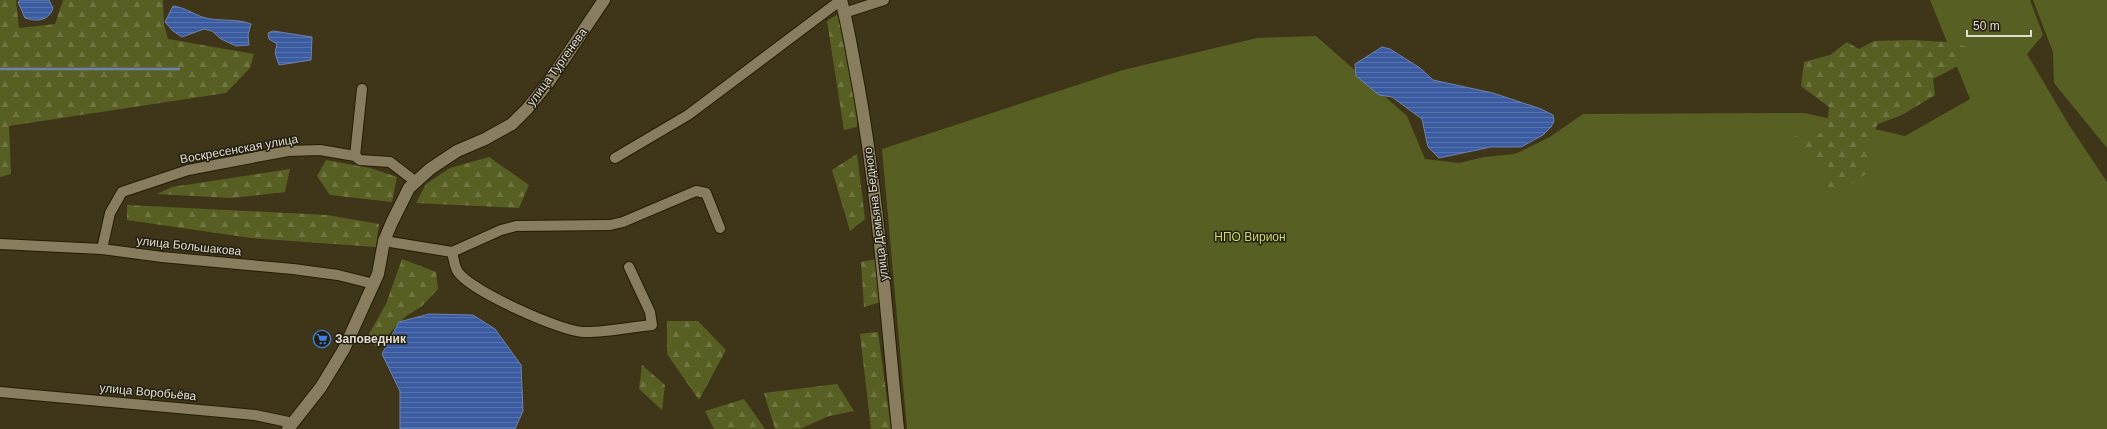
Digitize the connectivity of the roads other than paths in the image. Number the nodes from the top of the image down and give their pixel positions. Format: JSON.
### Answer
{"nodes":[{"id":1,"x":604,"y":0,"type":"edge"},
{"id":2,"x":841,"y":0,"type":"edge"},
{"id":3,"x":884,"y":0,"type":"edge"},
{"id":4,"x":844,"y":13,"type":"junction"},
{"id":5,"x":362,"y":89,"type":"dead end"},
{"id":6,"x":355,"y":156,"type":"junction"},
{"id":7,"x":615,"y":158,"type":"dead end"},
{"id":8,"x":416,"y":182,"type":"junction"},
{"id":9,"x":720,"y":228,"type":"dead end"},
{"id":10,"x":384,"y":241,"type":"junction"},
{"id":11,"x":0,"y":244,"type":"edge"},
{"id":12,"x":102,"y":249,"type":"junction"},
{"id":13,"x":452,"y":252,"type":"junction"},
{"id":14,"x":629,"y":267,"type":"dead end"},
{"id":15,"x":374,"y":284,"type":"junction"},
{"id":16,"x":0,"y":392,"type":"edge"},
{"id":17,"x":291,"y":426,"type":"edge"},
{"id":18,"x":898,"y":429,"type":"edge"}],
"edges":[{"from":1,"to":8,"type":"street","name":"улица Тургенева"},
{"from":2,"to":4,"type":"street","name":"улица Демьяна Бедного"},
{"from":2,"to":7,"type":"street"},
{"from":3,"to":4,"type":"street"},
{"from":4,"to":18,"type":"street","name":"улица Демьяна Бедного"},
{"from":5,"to":6,"type":"street"},
{"from":6,"to":8,"type":"street","name":"Воскресенская улица"},
{"from":6,"to":12,"type":"street","name":"Воскресенская улица"},
{"from":8,"to":10,"type":"street","name":"улица Тургенева"},
{"from":9,"to":13,"type":"street"},
{"from":10,"to":13,"type":"street"},
{"from":10,"to":15,"type":"street","name":"улица Тургенева"},
{"from":11,"to":12,"type":"street","name":"улица Большакова"},
{"from":12,"to":15,"type":"street","name":"улица Большакова"},
{"from":13,"to":14,"type":"street"},
{"from":15,"to":17,"type":"street","name":"улица Тургенева"},
{"from":16,"to":17,"type":"street","name":"улица Воробьёва"}]}
